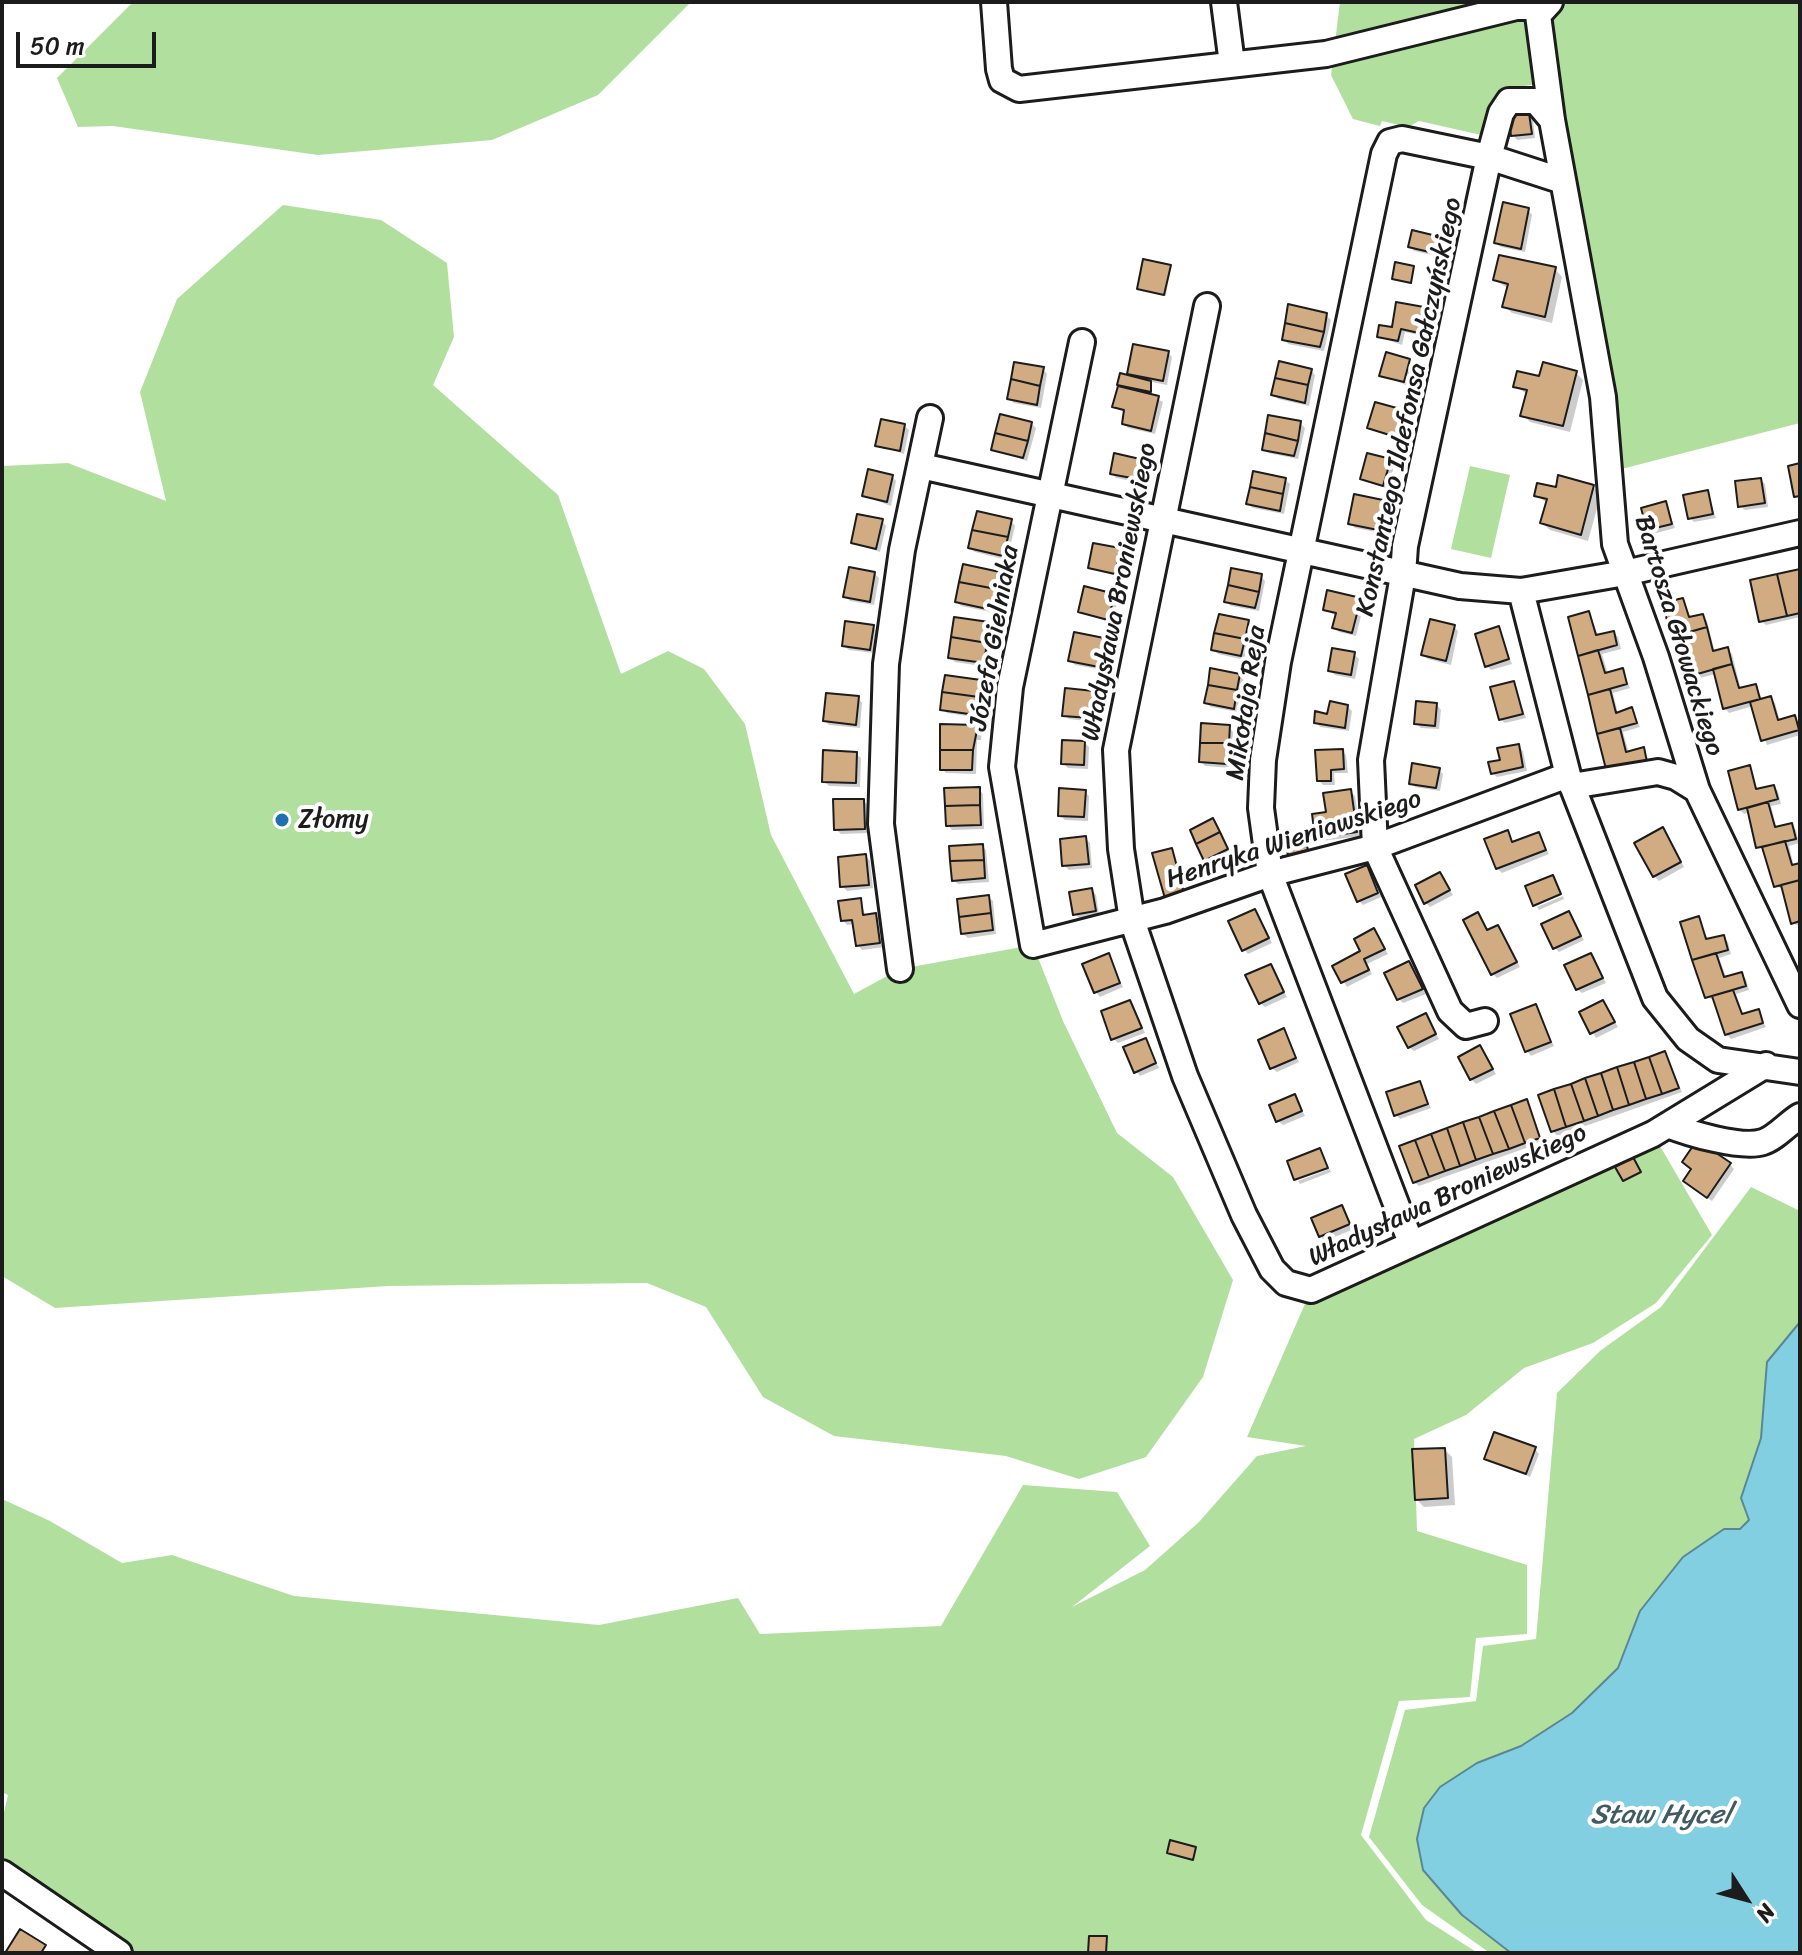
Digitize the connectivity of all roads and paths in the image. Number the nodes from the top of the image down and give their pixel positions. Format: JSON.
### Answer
{"nodes":[{"id":1,"x":994,"y":2,"type":"edge"},
{"id":2,"x":1224,"y":2,"type":"edge"},
{"id":3,"x":1546,"y":4,"type":"edge"},
{"id":4,"x":1232,"y":64,"type":"junction"},
{"id":5,"x":1552,"y":120,"type":"junction"},
{"id":6,"x":1489,"y":157,"type":"junction"},
{"id":7,"x":1563,"y":181,"type":"junction"},
{"id":8,"x":1207,"y":306,"type":"dead end"},
{"id":9,"x":1082,"y":342,"type":"dead end"},
{"id":10,"x":930,"y":418,"type":"dead end"},
{"id":11,"x":921,"y":466,"type":"junction"},
{"id":12,"x":1051,"y":496,"type":"junction"},
{"id":13,"x":1164,"y":521,"type":"junction"},
{"id":14,"x":1800,"y":533,"type":"edge"},
{"id":15,"x":1300,"y":552,"type":"junction"},
{"id":16,"x":1625,"y":573,"type":"junction"},
{"id":17,"x":1403,"y":575,"type":"junction"},
{"id":18,"x":1521,"y":591,"type":"junction"},
{"id":19,"x":1570,"y":780,"type":"junction"},
{"id":20,"x":1697,"y":790,"type":"junction"},
{"id":21,"x":1375,"y":847,"type":"junction"},
{"id":22,"x":1270,"y":874,"type":"junction"},
{"id":23,"x":1132,"y":920,"type":"junction"},
{"id":24,"x":1033,"y":945,"type":"joint"},
{"id":25,"x":900,"y":969,"type":"dead end"},
{"id":26,"x":1800,"y":1005,"type":"edge"},
{"id":27,"x":1485,"y":1021,"type":"dead end"},
{"id":28,"x":1766,"y":1065,"type":"junction"},
{"id":29,"x":1800,"y":1072,"type":"edge"},
{"id":30,"x":1800,"y":1116,"type":"edge"},
{"id":31,"x":1668,"y":1125,"type":"junction"},
{"id":32,"x":1411,"y":1243,"type":"junction"},
{"id":33,"x":2,"y":1873,"type":"edge"},
{"id":34,"x":119,"y":1953,"type":"edge"}],
"edges":[{"from":1,"to":4,"type":"street"},
{"from":2,"to":4,"type":"street"},
{"from":3,"to":4,"type":"street"},
{"from":3,"to":5,"type":"street","name":"Bartosza Głowackiego"},
{"from":5,"to":6,"type":"street","name":"Konstantego Ildefonsa Gałczyńskiego"},
{"from":5,"to":7,"type":"street","name":"Bartosza Głowackiego"},
{"from":6,"to":7,"type":"street"},
{"from":6,"to":15,"type":"street","name":"Mikołaja Reja"},
{"from":6,"to":17,"type":"street","name":"Konstantego Ildefonsa Gałczyńskiego"},
{"from":7,"to":16,"type":"street","name":"Bartosza Głowackiego"},
{"from":8,"to":13,"type":"street","name":"Władysława Broniewskiego"},
{"from":9,"to":12,"type":"street","name":"Józefa Gielniaka"},
{"from":10,"to":11,"type":"street"},
{"from":11,"to":12,"type":"street"},
{"from":11,"to":25,"type":"street"},
{"from":12,"to":13,"type":"street"},
{"from":12,"to":24,"type":"street","name":"Józefa Gielniaka"},
{"from":13,"to":15,"type":"street"},
{"from":13,"to":23,"type":"street","name":"Władysława Broniewskiego"},
{"from":14,"to":16,"type":"street"},
{"from":15,"to":17,"type":"street"},
{"from":15,"to":22,"type":"street","name":"Mikołaja Reja"},
{"from":16,"to":18,"type":"street"},
{"from":16,"to":20,"type":"street","name":"Bartosza Głowackiego"},
{"from":17,"to":18,"type":"street"},
{"from":17,"to":21,"type":"street","name":"Konstantego Ildefonsa Gałczyńskiego"},
{"from":18,"to":19,"type":"street"},
{"from":19,"to":20,"type":"street","name":"Henryka Wieniawskiego"},
{"from":19,"to":21,"type":"street","name":"Henryka Wieniawskiego"},
{"from":19,"to":28,"type":"street"},
{"from":20,"to":26,"type":"street","name":"Bartosza Głowackiego"},
{"from":21,"to":22,"type":"street","name":"Henryka Wieniawskiego"},
{"from":21,"to":27,"type":"street","name":"Konstantego Ildefonsa Gałczyńskiego"},
{"from":22,"to":23,"type":"street","name":"Henryka Wieniawskiego"},
{"from":22,"to":32,"type":"street","name":"Mikołaja Reja"},
{"from":23,"to":24,"type":"street","name":"Henryka Wieniawskiego"},
{"from":23,"to":32,"type":"street","name":"Władysława Broniewskiego"},
{"from":28,"to":29,"type":"street"},
{"from":28,"to":31,"type":"street","name":"Władysława Broniewskiego"},
{"from":30,"to":31,"type":"street"},
{"from":31,"to":32,"type":"street","name":"Władysława Broniewskiego"},
{"from":33,"to":34,"type":"street"}]}
